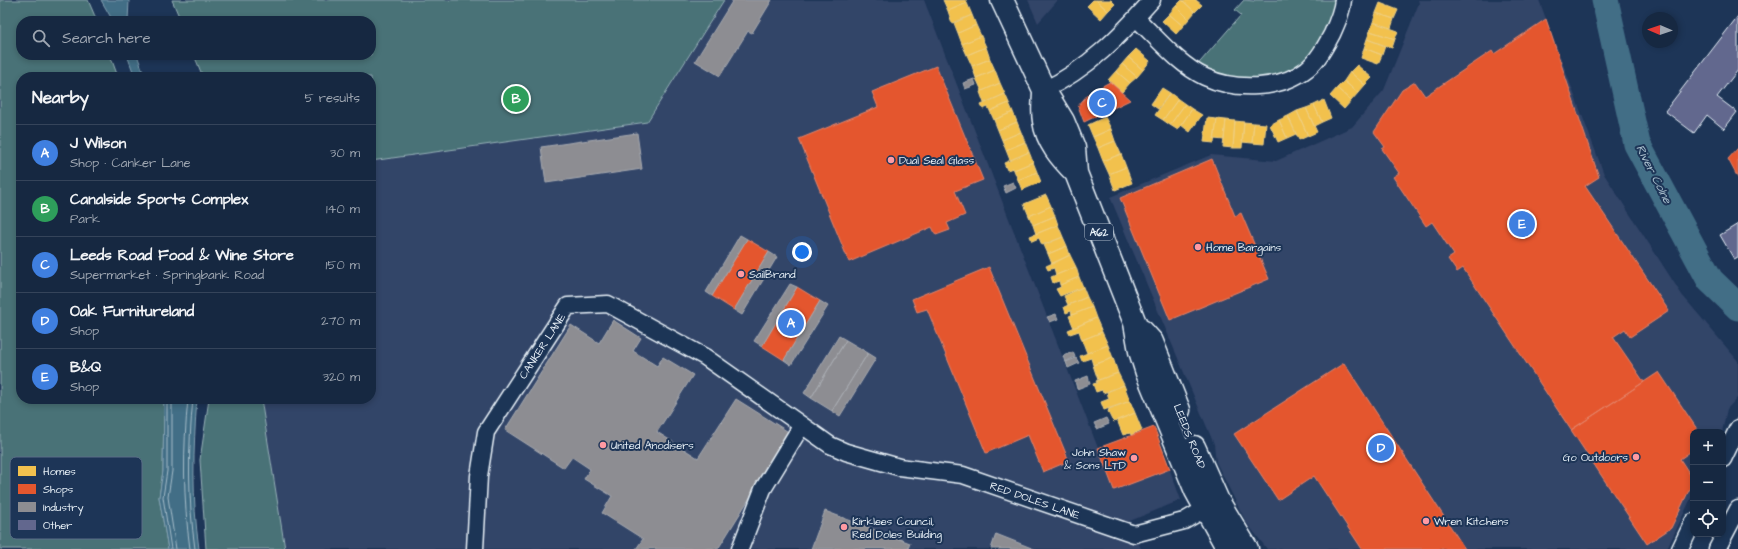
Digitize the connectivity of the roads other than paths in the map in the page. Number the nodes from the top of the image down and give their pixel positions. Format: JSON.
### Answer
{"nodes":[{"id":1,"x":1002,"y":0,"type":"edge"},
{"id":2,"x":1152,"y":0,"type":"edge"},
{"id":3,"x":1343,"y":0,"type":"edge"},
{"id":4,"x":1136,"y":18,"type":"junction"},
{"id":5,"x":1044,"y":90,"type":"junction"},
{"id":6,"x":802,"y":425,"type":"junction"},
{"id":7,"x":1738,"y":428,"type":"edge"},
{"id":8,"x":846,"y":452,"type":"joint"},
{"id":9,"x":1726,"y":453,"type":"edge"},
{"id":10,"x":1211,"y":505,"type":"junction"},
{"id":11,"x":1738,"y":508,"type":"edge"},
{"id":12,"x":1690,"y":528,"type":"edge"},
{"id":13,"x":475,"y":549,"type":"edge"},
{"id":14,"x":740,"y":549,"type":"edge"},
{"id":15,"x":1228,"y":549,"type":"edge"},
{"id":16,"x":1247,"y":549,"type":"edge"},
{"id":17,"x":1680,"y":549,"type":"edge"},
{"id":18,"x":1717,"y":549,"type":"edge"}],
"edges":[{"from":1,"to":5,"type":"main road","name":"LEEDS ROAD","number":"A62"},
{"from":2,"to":4,"type":"street"},
{"from":3,"to":4,"type":"street"},
{"from":4,"to":5,"type":"street"},
{"from":5,"to":10,"type":"main road","name":"LEEDS ROAD","number":"A62"},
{"from":6,"to":8,"type":"street","name":"CANKER LANE"},
{"from":6,"to":13,"type":"street","name":"CANKER LANE"},
{"from":6,"to":14,"type":"street"},
{"from":7,"to":9,"type":"street"},
{"from":8,"to":10,"type":"street","name":"RED DOLES LANE"},
{"from":10,"to":15,"type":"main road","name":"LEEDS ROAD","number":"A62"},
{"from":10,"to":16,"type":"main road","name":"LEEDS ROAD","number":"A62"},
{"from":11,"to":18,"type":"street"},
{"from":12,"to":17,"type":"street"}]}
